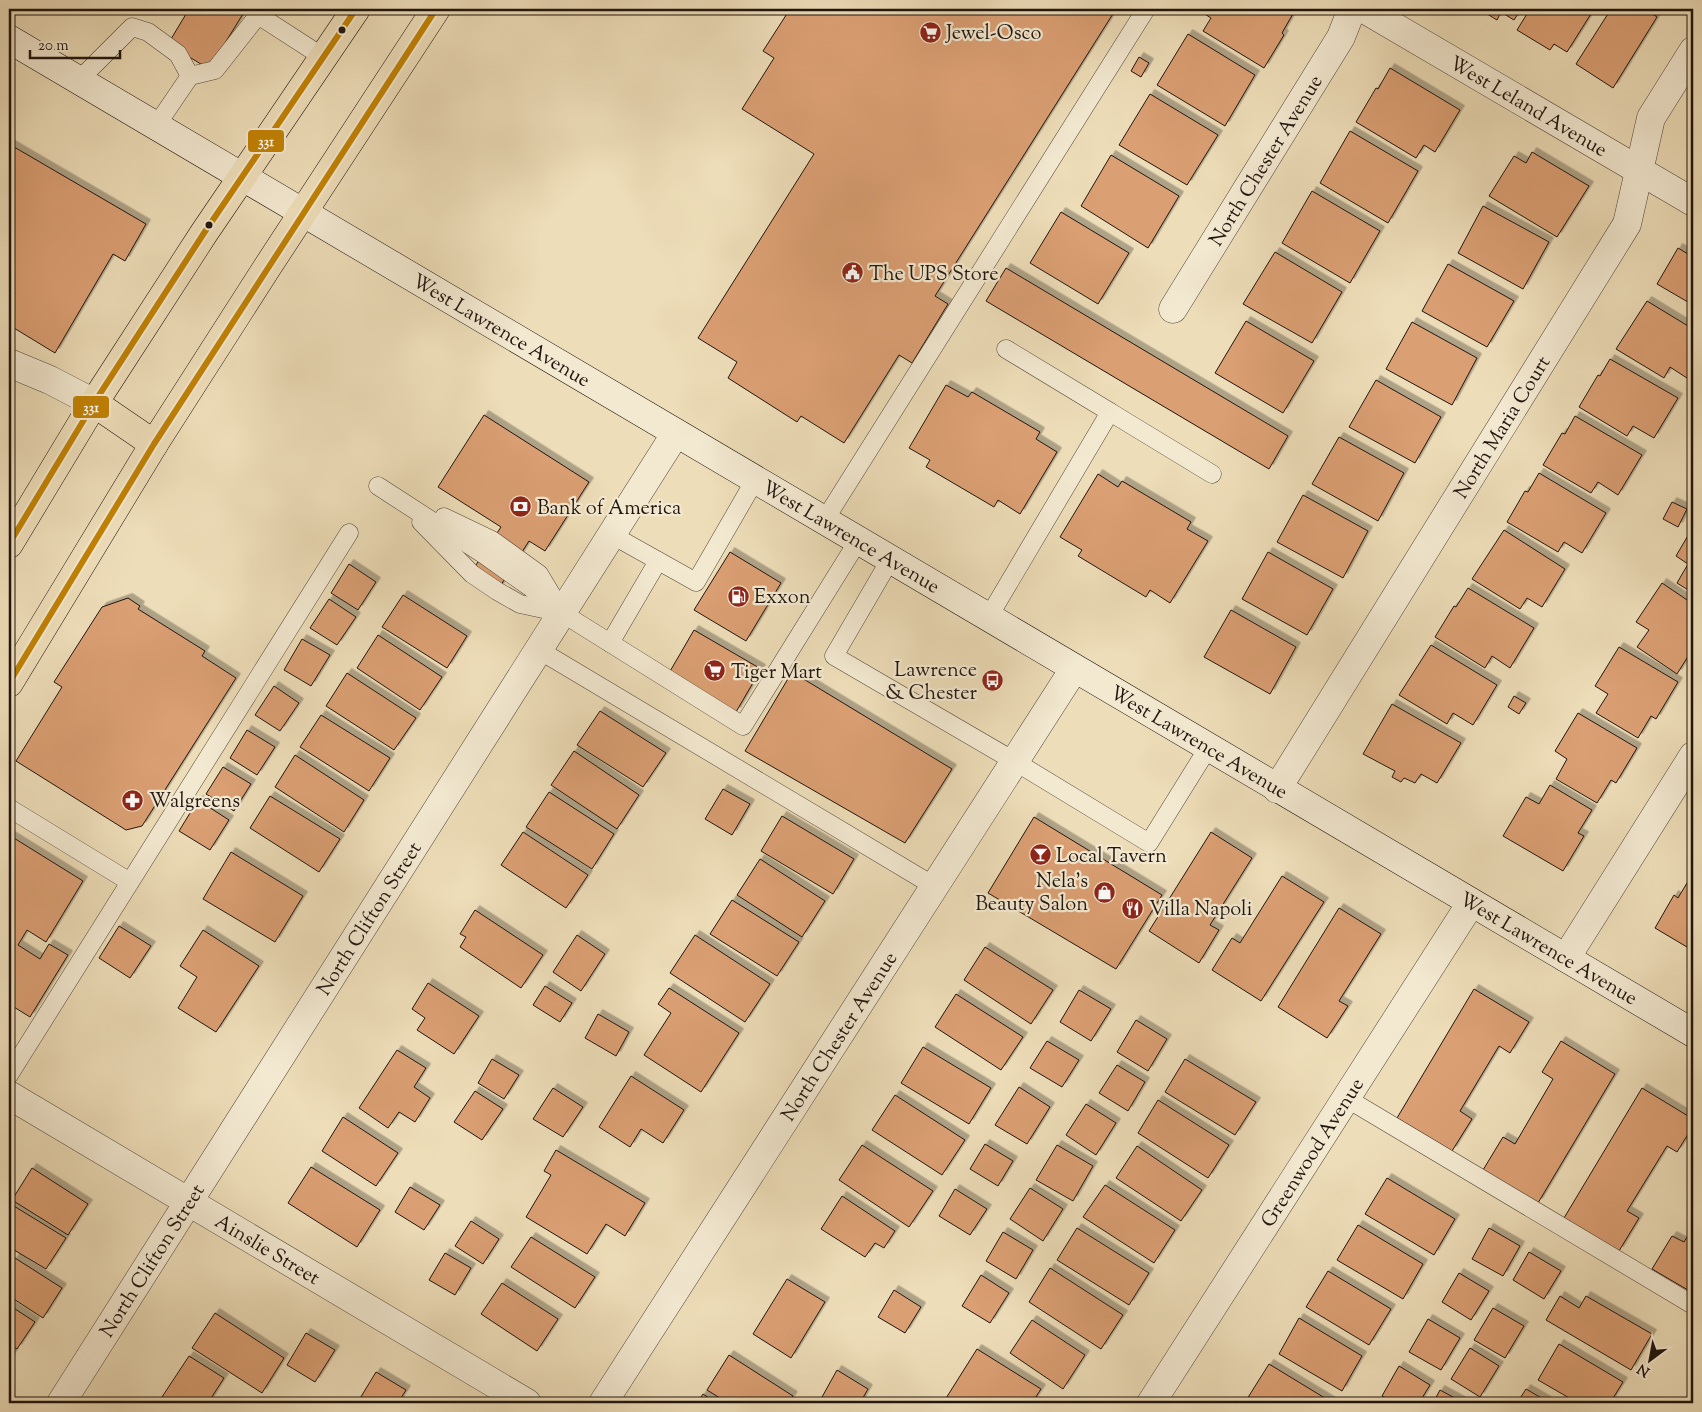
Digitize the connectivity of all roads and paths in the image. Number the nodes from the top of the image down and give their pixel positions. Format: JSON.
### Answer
{"nodes":[{"id":1,"x":356,"y":9,"type":"edge"},
{"id":2,"x":436,"y":9,"type":"edge"},
{"id":3,"x":1146,"y":9,"type":"edge"},
{"id":4,"x":1352,"y":9,"type":"edge"},
{"id":5,"x":1364,"y":9,"type":"edge"},
{"id":6,"x":261,"y":12,"type":"edge"},
{"id":7,"x":9,"y":39,"type":"edge"},
{"id":8,"x":1693,"y":51,"type":"edge"},
{"id":9,"x":323,"y":57,"type":"junction"},
{"id":10,"x":190,"y":76,"type":"junction"},
{"id":11,"x":79,"y":80,"type":"junction"},
{"id":12,"x":156,"y":126,"type":"junction"},
{"id":13,"x":1638,"y":170,"type":"junction"},
{"id":14,"x":243,"y":177,"type":"junction"},
{"id":15,"x":1693,"y":202,"type":"edge"},
{"id":16,"x":303,"y":213,"type":"junction"},
{"id":17,"x":1173,"y":309,"type":"dead end"},
{"id":18,"x":1006,"y":349,"type":"dead end"},
{"id":19,"x":9,"y":363,"type":"edge"},
{"id":20,"x":94,"y":403,"type":"junction"},
{"id":21,"x":1110,"y":412,"type":"junction"},
{"id":22,"x":676,"y":433,"type":"junction"},
{"id":23,"x":154,"y":444,"type":"junction"},
{"id":24,"x":1212,"y":474,"type":"dead end"},
{"id":25,"x":755,"y":480,"type":"junction"},
{"id":26,"x":824,"y":521,"type":"junction"},
{"id":27,"x":349,"y":533,"type":"dead end"},
{"id":28,"x":612,"y":536,"type":"junction"},
{"id":29,"x":858,"y":541,"type":"junction"},
{"id":30,"x":9,"y":544,"type":"edge"},
{"id":31,"x":890,"y":560,"type":"junction"},
{"id":32,"x":658,"y":561,"type":"junction"},
{"id":33,"x":562,"y":613,"type":"junction"},
{"id":34,"x":988,"y":618,"type":"junction"},
{"id":35,"x":610,"y":643,"type":"junction"},
{"id":36,"x":539,"y":650,"type":"junction"},
{"id":37,"x":1074,"y":669,"type":"junction"},
{"id":38,"x":9,"y":683,"type":"edge"},
{"id":39,"x":1208,"y":748,"type":"junction"},
{"id":40,"x":1693,"y":756,"type":"edge"},
{"id":41,"x":1014,"y":761,"type":"junction"},
{"id":42,"x":1277,"y":788,"type":"junction"},
{"id":43,"x":9,"y":808,"type":"edge"},
{"id":44,"x":130,"y":882,"type":"junction"},
{"id":45,"x":934,"y":886,"type":"junction"},
{"id":46,"x":1471,"y":902,"type":"junction"},
{"id":47,"x":1566,"y":958,"type":"junction"},
{"id":48,"x":1693,"y":1033,"type":"edge"},
{"id":49,"x":9,"y":1075,"type":"edge"},
{"id":50,"x":9,"y":1096,"type":"edge"},
{"id":51,"x":1346,"y":1098,"type":"junction"},
{"id":52,"x":188,"y":1202,"type":"junction"},
{"id":53,"x":1693,"y":1305,"type":"edge"},
{"id":54,"x":61,"y":1403,"type":"edge"},
{"id":55,"x":527,"y":1403,"type":"edge"},
{"id":56,"x":603,"y":1403,"type":"edge"},
{"id":57,"x":1151,"y":1403,"type":"edge"}],
"edges":[{"from":1,"to":9,"type":"main road"},
{"from":2,"to":16,"type":"main road"},
{"from":3,"to":26,"type":"lane"},
{"from":4,"to":17,"type":"street","name":"North Chester Avenue"},
{"from":5,"to":13,"type":"street","name":"West Leland Avenue"},
{"from":6,"to":9,"type":"lane"},
{"from":6,"to":10,"type":"lane"},
{"from":7,"to":11,"type":"street","name":"West Lawrence Avenue"},
{"from":8,"to":13,"type":"street","name":"North Maria Court"},
{"from":9,"to":14,"type":"main road"},
{"from":10,"to":11,"type":"lane"},
{"from":10,"to":12,"type":"lane"},
{"from":11,"to":12,"type":"street","name":"West Lawrence Avenue"},
{"from":12,"to":14,"type":"street","name":"West Lawrence Avenue"},
{"from":13,"to":15,"type":"street","name":"West Leland Avenue"},
{"from":13,"to":42,"type":"street","name":"North Maria Court"},
{"from":14,"to":16,"type":"street","name":"West Lawrence Avenue"},
{"from":14,"to":20,"type":"main road"},
{"from":16,"to":22,"type":"street","name":"West Lawrence Avenue"},
{"from":16,"to":23,"type":"main road"},
{"from":18,"to":21,"type":"lane"},
{"from":19,"to":20,"type":"street"},
{"from":20,"to":23,"type":"main road"},
{"from":20,"to":30,"type":"main road"},
{"from":21,"to":24,"type":"lane"},
{"from":21,"to":34,"type":"lane"},
{"from":22,"to":25,"type":"street","name":"West Lawrence Avenue"},
{"from":22,"to":28,"type":"street","name":"North Clifton Street"},
{"from":23,"to":38,"type":"main road"},
{"from":25,"to":26,"type":"street","name":"West Lawrence Avenue"},
{"from":25,"to":32,"type":"lane"},
{"from":26,"to":29,"type":"street","name":"West Lawrence Avenue"},
{"from":27,"to":44,"type":"lane"},
{"from":28,"to":32,"type":"lane"},
{"from":28,"to":33,"type":"street","name":"North Clifton Street"},
{"from":29,"to":31,"type":"street","name":"West Lawrence Avenue"},
{"from":29,"to":35,"type":"lane"},
{"from":31,"to":34,"type":"street","name":"West Lawrence Avenue"},
{"from":31,"to":41,"type":"lane"},
{"from":32,"to":35,"type":"lane"},
{"from":33,"to":33,"type":"lane"},
{"from":33,"to":35,"type":"lane"},
{"from":33,"to":36,"type":"street","name":"North Clifton Street"},
{"from":34,"to":37,"type":"street","name":"West Lawrence Avenue"},
{"from":36,"to":45,"type":"lane"},
{"from":36,"to":52,"type":"street","name":"North Clifton Street"},
{"from":37,"to":39,"type":"street","name":"West Lawrence Avenue"},
{"from":37,"to":41,"type":"street","name":"North Chester Avenue"},
{"from":39,"to":41,"type":"lane"},
{"from":39,"to":42,"type":"street","name":"West Lawrence Avenue"},
{"from":40,"to":47,"type":"street"},
{"from":41,"to":45,"type":"street","name":"North Chester Avenue"},
{"from":42,"to":46,"type":"street","name":"West Lawrence Avenue"},
{"from":43,"to":44,"type":"lane"},
{"from":44,"to":49,"type":"lane"},
{"from":45,"to":56,"type":"street","name":"North Chester Avenue"},
{"from":46,"to":47,"type":"street","name":"West Lawrence Avenue"},
{"from":46,"to":51,"type":"street","name":"Greenwood Avenue"},
{"from":47,"to":48,"type":"street","name":"West Lawrence Avenue"},
{"from":50,"to":52,"type":"street","name":"Ainslie Street"},
{"from":51,"to":53,"type":"lane"},
{"from":51,"to":57,"type":"street","name":"Greenwood Avenue"},
{"from":52,"to":54,"type":"street","name":"North Clifton Street"},
{"from":52,"to":55,"type":"street","name":"Ainslie Street"}]}
